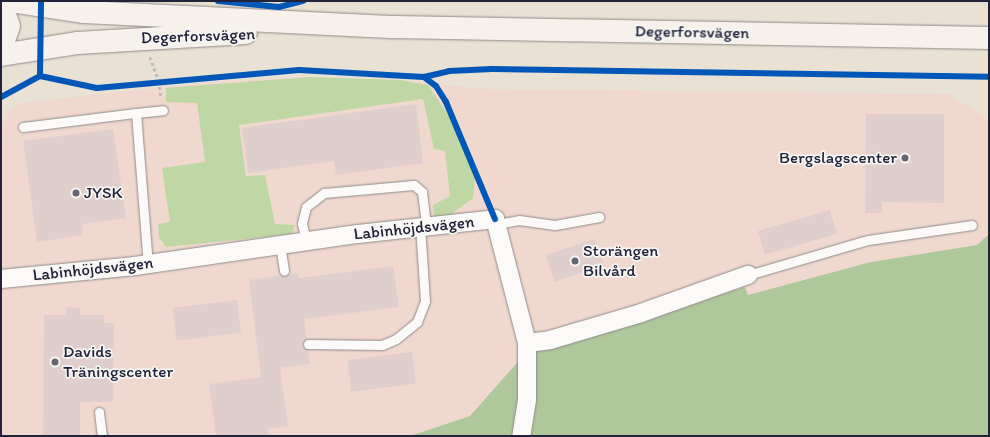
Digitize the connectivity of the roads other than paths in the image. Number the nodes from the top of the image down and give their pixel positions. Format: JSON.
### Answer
{"nodes":[{"id":1,"x":11,"y":1,"type":"edge"},
{"id":2,"x":1,"y":2,"type":"edge"},
{"id":3,"x":395,"y":27,"type":"junction"},
{"id":4,"x":989,"y":38,"type":"edge"},
{"id":5,"x":1,"y":49,"type":"edge"},
{"id":6,"x":1,"y":56,"type":"edge"},
{"id":7,"x":162,"y":110,"type":"road end"},
{"id":8,"x":136,"y":113,"type":"junction"},
{"id":9,"x":23,"y":127,"type":"dead end"},
{"id":10,"x":599,"y":217,"type":"dead end"},
{"id":11,"x":497,"y":224,"type":"junction"},
{"id":12,"x":972,"y":225,"type":"dead end"},
{"id":13,"x":423,"y":226,"type":"junction"},
{"id":14,"x":306,"y":241,"type":"junction"},
{"id":15,"x":280,"y":245,"type":"junction"},
{"id":16,"x":148,"y":264,"type":"junction"},
{"id":17,"x":284,"y":271,"type":"dead end"},
{"id":18,"x":748,"y":275,"type":"joint"},
{"id":19,"x":1,"y":279,"type":"edge"},
{"id":20,"x":527,"y":342,"type":"junction"},
{"id":21,"x":308,"y":344,"type":"dead end"},
{"id":22,"x":100,"y":412,"type":"dead end"},
{"id":23,"x":102,"y":436,"type":"edge"},
{"id":24,"x":521,"y":436,"type":"edge"}],
"edges":[{"from":1,"to":3,"type":"main road","name":"Degerforsvägen"},
{"from":2,"to":5,"type":"main road"},
{"from":3,"to":4,"type":"main road","name":"Degerforsvägen"},
{"from":3,"to":6,"type":"main road","name":"Degerforsvägen"},
{"from":7,"to":8,"type":"lane"},
{"from":8,"to":9,"type":"lane"},
{"from":8,"to":16,"type":"lane"},
{"from":10,"to":11,"type":"lane"},
{"from":11,"to":13,"type":"street","name":"Labinhöjdsvägen"},
{"from":11,"to":20,"type":"street","name":"Labinhöjdsvägen"},
{"from":12,"to":18,"type":"lane"},
{"from":13,"to":14,"type":"street","name":"Labinhöjdsvägen"},
{"from":13,"to":14,"type":"lane"},
{"from":13,"to":21,"type":"lane"},
{"from":14,"to":15,"type":"street","name":"Labinhöjdsvägen"},
{"from":15,"to":16,"type":"street","name":"Labinhöjdsvägen"},
{"from":15,"to":17,"type":"lane"},
{"from":16,"to":19,"type":"street","name":"Labinhöjdsvägen"},
{"from":18,"to":20,"type":"street"},
{"from":20,"to":24,"type":"street","name":"Labinhöjdsvägen"},
{"from":22,"to":23,"type":"lane"}]}
